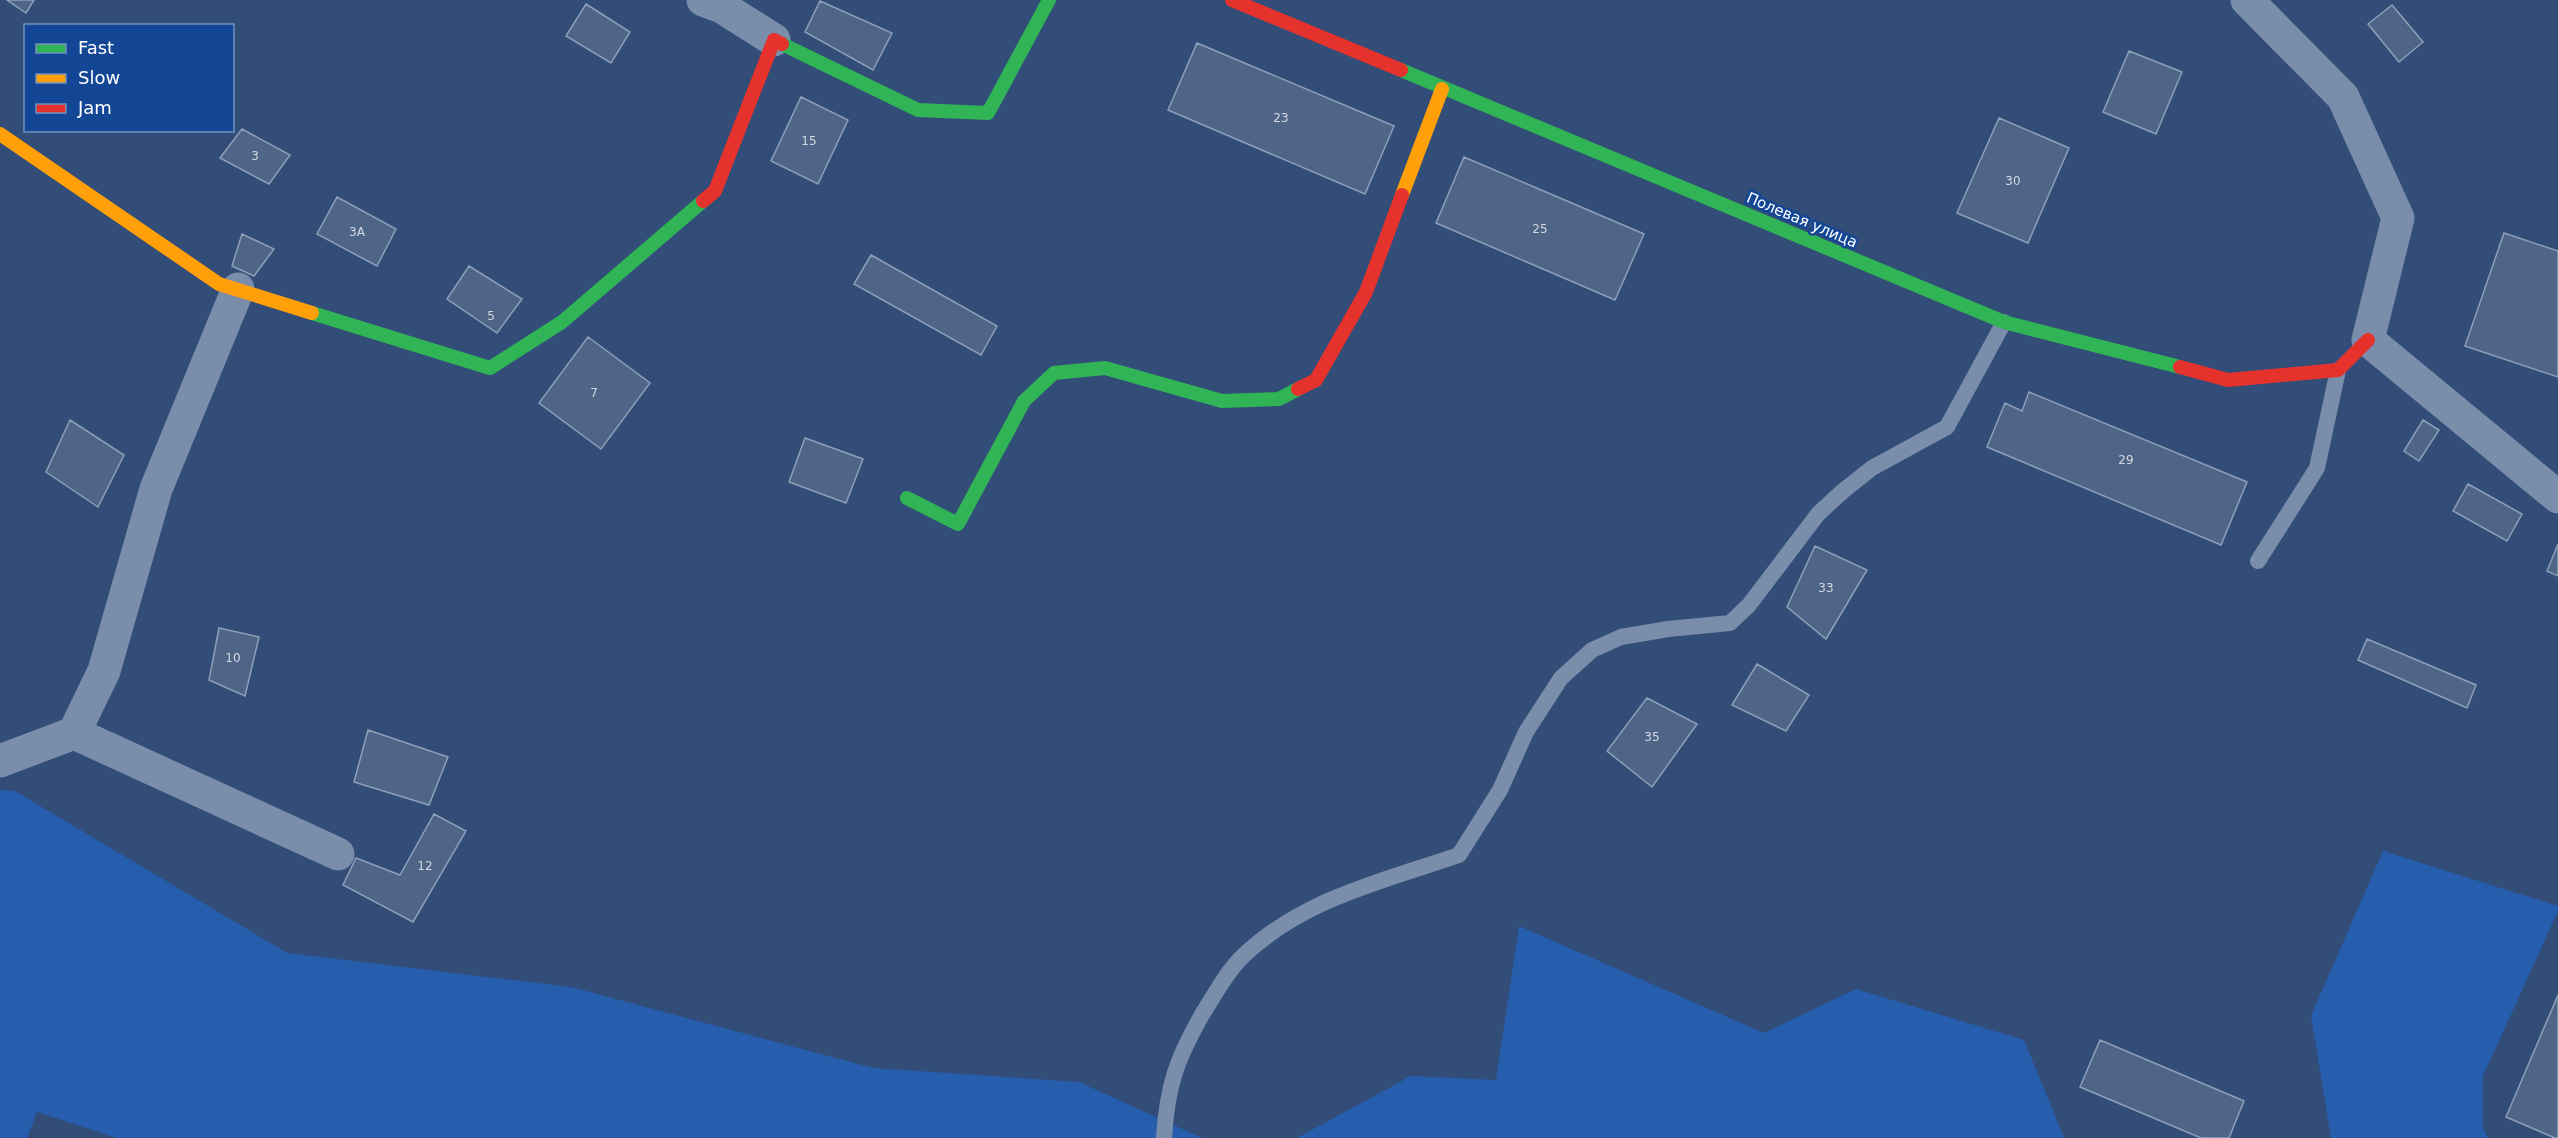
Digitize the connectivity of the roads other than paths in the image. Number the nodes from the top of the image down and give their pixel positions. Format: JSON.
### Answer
{"nodes":[{"id":1,"x":703,"y":0,"type":"edge"},
{"id":2,"x":1049,"y":0,"type":"edge"},
{"id":3,"x":1232,"y":0,"type":"edge"},
{"id":4,"x":2247,"y":0,"type":"edge"},
{"id":5,"x":774,"y":40,"type":"junction"},
{"id":6,"x":1442,"y":89,"type":"junction"},
{"id":7,"x":0,"y":134,"type":"edge"},
{"id":8,"x":238,"y":290,"type":"junction"},
{"id":9,"x":2004,"y":322,"type":"junction"},
{"id":10,"x":2368,"y":340,"type":"junction"},
{"id":11,"x":2338,"y":370,"type":"junction"},
{"id":12,"x":2558,"y":497,"type":"edge"},
{"id":13,"x":907,"y":498,"type":"dead end"},
{"id":14,"x":2258,"y":561,"type":"dead end"},
{"id":15,"x":74,"y":733,"type":"junction"},
{"id":16,"x":0,"y":761,"type":"edge"},
{"id":17,"x":338,"y":854,"type":"dead end"},
{"id":18,"x":1164,"y":1138,"type":"edge"}],
"edges":[{"from":1,"to":5,"type":"street"},
{"from":2,"to":5,"type":"street"},
{"from":3,"to":6,"type":"street","name":"Полевая улица"},
{"from":4,"to":10,"type":"street"},
{"from":5,"to":8,"type":"street"},
{"from":6,"to":9,"type":"street","name":"Полевая улица"},
{"from":6,"to":13,"type":"street"},
{"from":7,"to":8,"type":"street"},
{"from":8,"to":15,"type":"street"},
{"from":9,"to":11,"type":"street","name":"Полевая улица"},
{"from":9,"to":18,"type":"lane"},
{"from":10,"to":11,"type":"street"},
{"from":10,"to":12,"type":"street"},
{"from":11,"to":14,"type":"lane"},
{"from":15,"to":16,"type":"street"},
{"from":15,"to":17,"type":"street"}]}
